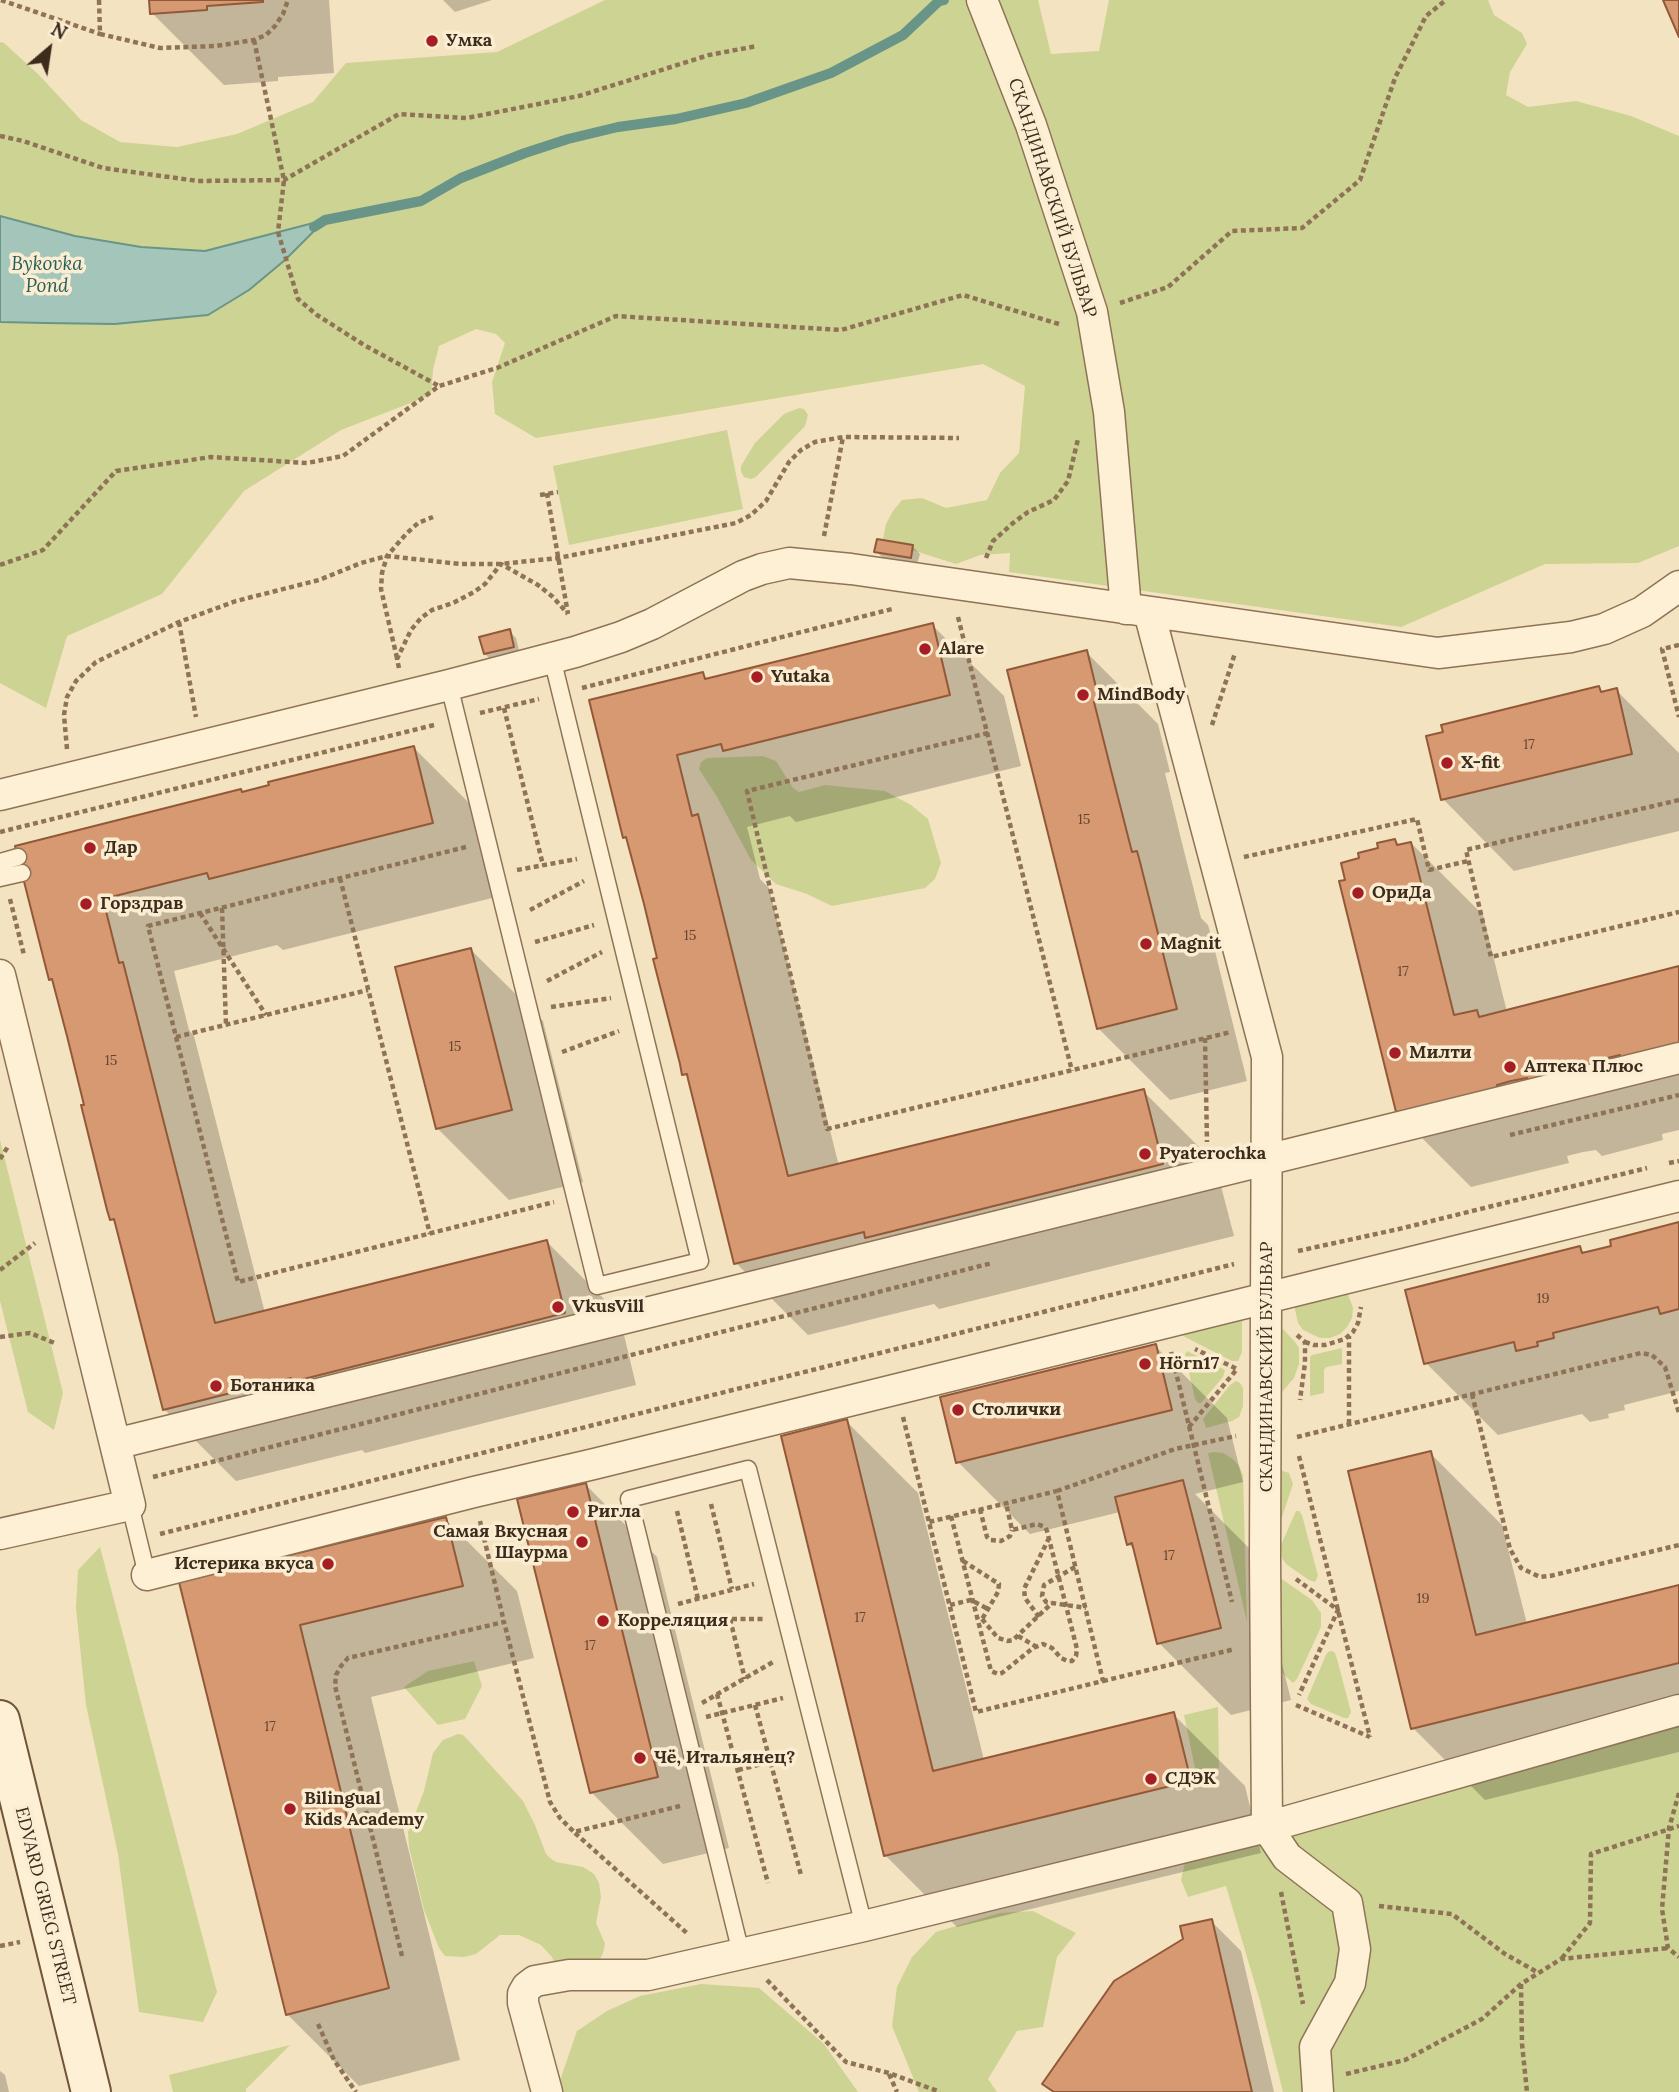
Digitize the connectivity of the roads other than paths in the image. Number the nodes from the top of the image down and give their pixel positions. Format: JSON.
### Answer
{"nodes":[{"id":1,"x":982,"y":0,"type":"edge"},
{"id":2,"x":1678,"y":589,"type":"edge"},
{"id":3,"x":1138,"y":610,"type":"junction"},
{"id":4,"x":564,"y":655,"type":"junction"},
{"id":5,"x":449,"y":685,"type":"junction"},
{"id":6,"x":0,"y":794,"type":"edge"},
{"id":7,"x":0,"y":862,"type":"edge"},
{"id":8,"x":0,"y":878,"type":"edge"},
{"id":9,"x":0,"y":975,"type":"edge"},
{"id":10,"x":1679,"y":1058,"type":"edge"},
{"id":11,"x":1268,"y":1159,"type":"junction"},
{"id":12,"x":1679,"y":1196,"type":"edge"},
{"id":13,"x":1267,"y":1297,"type":"junction"},
{"id":14,"x":115,"y":1444,"type":"junction"},
{"id":15,"x":128,"y":1495,"type":"junction"},
{"id":16,"x":0,"y":1534,"type":"edge"},
{"id":17,"x":147,"y":1576,"type":"joint"},
{"id":18,"x":1679,"y":1710,"type":"edge"},
{"id":19,"x":0,"y":1720,"type":"edge"},
{"id":20,"x":1268,"y":1827,"type":"junction"},
{"id":21,"x":864,"y":1926,"type":"junction"},
{"id":22,"x":729,"y":1956,"type":"junction"},
{"id":23,"x":1318,"y":2086,"type":"edge"},
{"id":24,"x":91,"y":2092,"type":"edge"},
{"id":25,"x":547,"y":2092,"type":"edge"}],
"edges":[{"from":1,"to":3,"type":"street","name":"СКАНДИНАВСКИЙ БУЛЬВАР"},
{"from":2,"to":3,"type":"street"},
{"from":3,"to":4,"type":"street"},
{"from":3,"to":11,"type":"street","name":"СКАНДИНАВСКИЙ БУЛЬВАР"},
{"from":4,"to":5,"type":"street"},
{"from":4,"to":5,"type":"lane"},
{"from":5,"to":6,"type":"street"},
{"from":7,"to":8,"type":"lane"},
{"from":9,"to":14,"type":"street"},
{"from":10,"to":11,"type":"street"},
{"from":11,"to":13,"type":"street","name":"СКАНДИНАВСКИЙ БУЛЬВАР"},
{"from":11,"to":14,"type":"street"},
{"from":12,"to":13,"type":"street"},
{"from":13,"to":17,"type":"street"},
{"from":13,"to":20,"type":"street","name":"СКАНДИНАВСКИЙ БУЛЬВАР"},
{"from":14,"to":15,"type":"street"},
{"from":15,"to":16,"type":"street"},
{"from":15,"to":17,"type":"lane"},
{"from":18,"to":20,"type":"street"},
{"from":19,"to":24,"type":"street","name":"EDVARD GRIEG STREET"},
{"from":20,"to":21,"type":"street"},
{"from":20,"to":23,"type":"street"},
{"from":21,"to":22,"type":"street"},
{"from":21,"to":22,"type":"lane"},
{"from":22,"to":25,"type":"street"}]}
